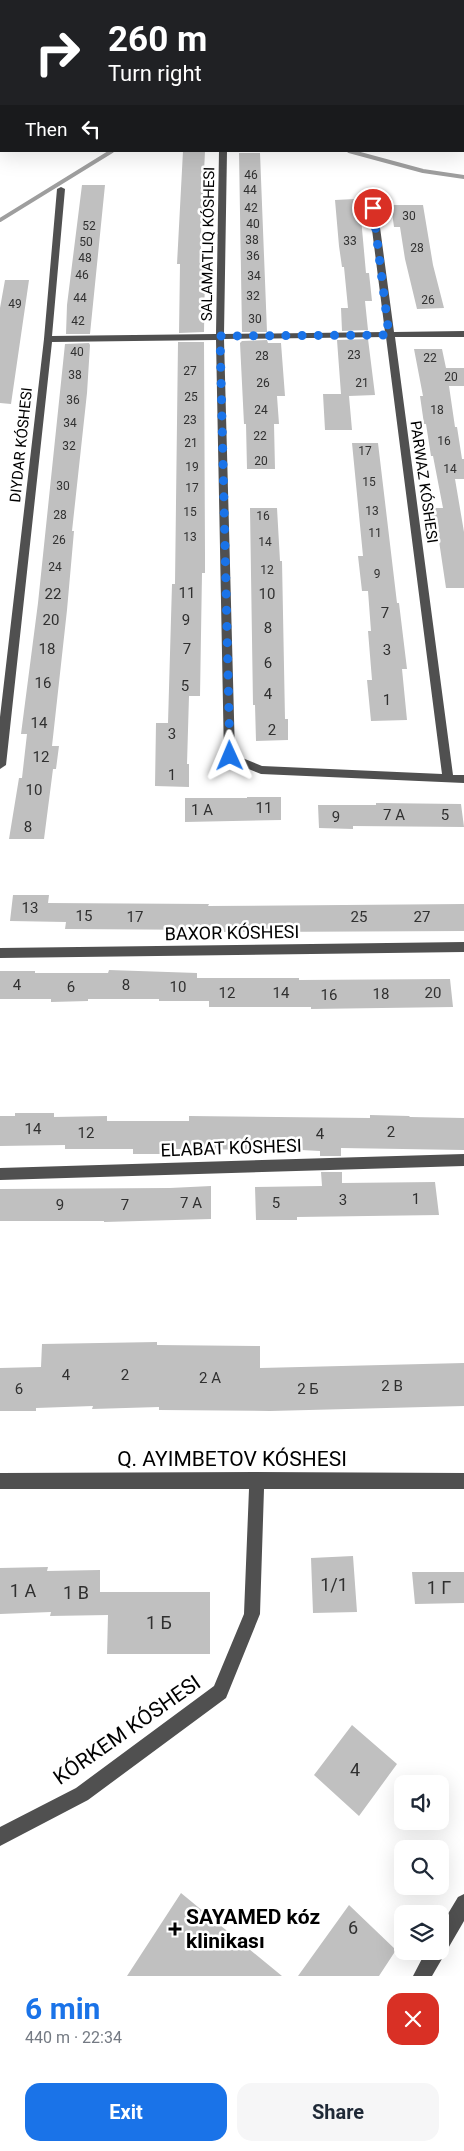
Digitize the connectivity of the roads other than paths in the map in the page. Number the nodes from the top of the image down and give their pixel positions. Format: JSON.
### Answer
{"nodes":[{"id":1,"x":223,"y":152,"type":"edge"},
{"id":2,"x":61,"y":189,"type":"dead end"},
{"id":3,"x":371,"y":190,"type":"dead end"},
{"id":4,"x":464,"y":334,"type":"edge"},
{"id":5,"x":389,"y":335,"type":"junction"},
{"id":6,"x":220,"y":336,"type":"junction"},
{"id":7,"x":48,"y":338,"type":"junction"},
{"id":8,"x":0,"y":765,"type":"edge"},
{"id":9,"x":448,"y":778,"type":"junction"},
{"id":10,"x":464,"y":779,"type":"edge"},
{"id":11,"x":464,"y":947,"type":"edge"},
{"id":12,"x":0,"y":954,"type":"edge"},
{"id":13,"x":464,"y":1160,"type":"edge"},
{"id":14,"x":0,"y":1174,"type":"edge"},
{"id":15,"x":257,"y":1480,"type":"junction"},
{"id":16,"x":0,"y":1481,"type":"edge"},
{"id":17,"x":464,"y":1481,"type":"edge"},
{"id":18,"x":0,"y":1837,"type":"edge"},
{"id":19,"x":464,"y":1904,"type":"edge"},
{"id":20,"x":449,"y":1930,"type":"edge"},
{"id":21,"x":432,"y":1960,"type":"edge"},
{"id":22,"x":422,"y":1976,"type":"edge"}],
"edges":[{"from":1,"to":6,"type":"street"},
{"from":2,"to":7,"type":"street","name":"DIYDAR KÓSHESI"},
{"from":3,"to":5,"type":"street","name":"PARWAZ KÓSHESI"},
{"from":4,"to":5,"type":"street"},
{"from":5,"to":6,"type":"street"},
{"from":5,"to":9,"type":"street","name":"PARWAZ KÓSHESI"},
{"from":6,"to":7,"type":"street"},
{"from":6,"to":9,"type":"street"},
{"from":7,"to":8,"type":"street","name":"DIYDAR KÓSHESI"},
{"from":9,"to":10,"type":"street"},
{"from":11,"to":12,"type":"street","name":"BAXOR KÓSHESI"},
{"from":13,"to":14,"type":"street","name":"ELABAT KÓSHESI"},
{"from":15,"to":16,"type":"street"},
{"from":15,"to":17,"type":"street"},
{"from":15,"to":18,"type":"street","name":"KÓRKEM KÓSHESI"},
{"from":19,"to":20,"type":"street"},
{"from":21,"to":22,"type":"street"}]}
